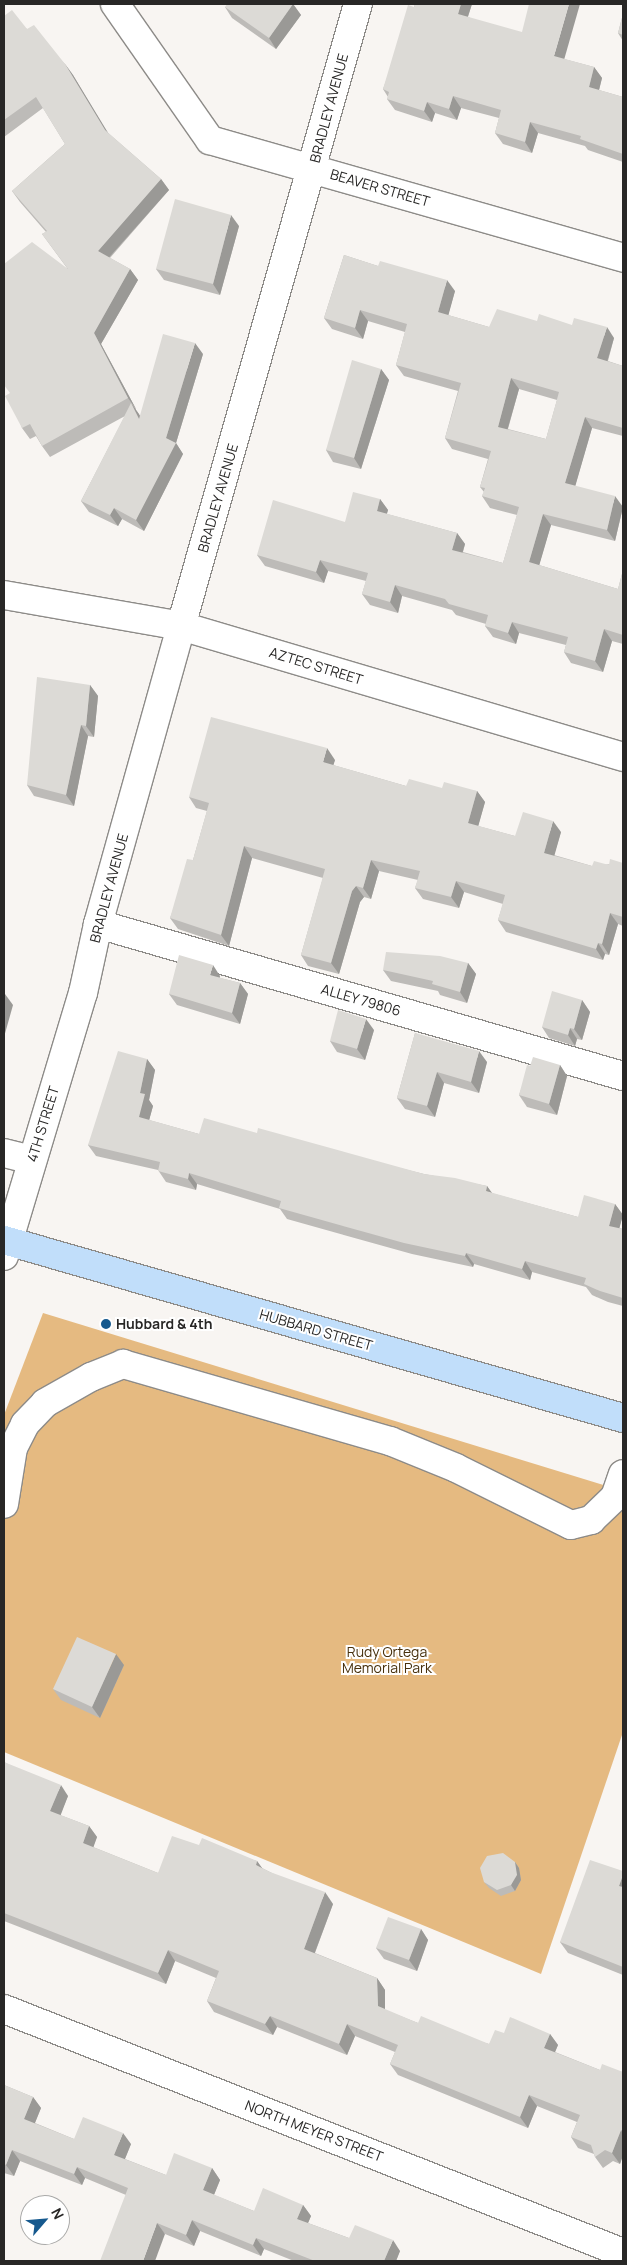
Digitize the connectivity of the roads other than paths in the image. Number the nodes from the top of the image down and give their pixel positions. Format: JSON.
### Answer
{"nodes":[{"id":1,"x":115,"y":4,"type":"edge"},
{"id":2,"x":358,"y":4,"type":"edge"},
{"id":3,"x":312,"y":169,"type":"junction"},
{"id":4,"x":623,"y":258,"type":"edge"},
{"id":5,"x":4,"y":595,"type":"edge"},
{"id":6,"x":181,"y":626,"type":"junction"},
{"id":7,"x":623,"y":758,"type":"edge"},
{"id":8,"x":98,"y":924,"type":"junction"},
{"id":9,"x":83,"y":993,"type":"joint"},
{"id":10,"x":623,"y":1076,"type":"edge"},
{"id":11,"x":4,"y":1152,"type":"edge"},
{"id":12,"x":32,"y":1160,"type":"junction"},
{"id":13,"x":5,"y":1246,"type":"edge"},
{"id":14,"x":623,"y":1418,"type":"edge"},
{"id":15,"x":623,"y":1474,"type":"edge"},
{"id":16,"x":4,"y":1504,"type":"edge"},
{"id":17,"x":4,"y":2008,"type":"edge"},
{"id":18,"x":623,"y":2252,"type":"edge"}],
"edges":[{"from":1,"to":3,"type":"street","name":"BEAVER STREET"},
{"from":2,"to":3,"type":"street","name":"BRADLEY AVENUE"},
{"from":3,"to":4,"type":"street","name":"BEAVER STREET"},
{"from":3,"to":6,"type":"street","name":"BRADLEY AVENUE"},
{"from":5,"to":6,"type":"street","name":"AZTEC STREET"},
{"from":6,"to":7,"type":"street","name":"AZTEC STREET"},
{"from":6,"to":8,"type":"street","name":"BRADLEY AVENUE"},
{"from":8,"to":9,"type":"street","name":"BRADLEY AVENUE"},
{"from":8,"to":10,"type":"street","name":"ALLEY 79806"},
{"from":9,"to":12,"type":"street","name":"4TH STREET"},
{"from":11,"to":12,"type":"street"},
{"from":12,"to":13,"type":"street","name":"4TH STREET"},
{"from":13,"to":14,"type":"main road","name":"HUBBARD STREET"},
{"from":15,"to":16,"type":"street"},
{"from":17,"to":18,"type":"street","name":"NORTH MEYER STREET"}]}
